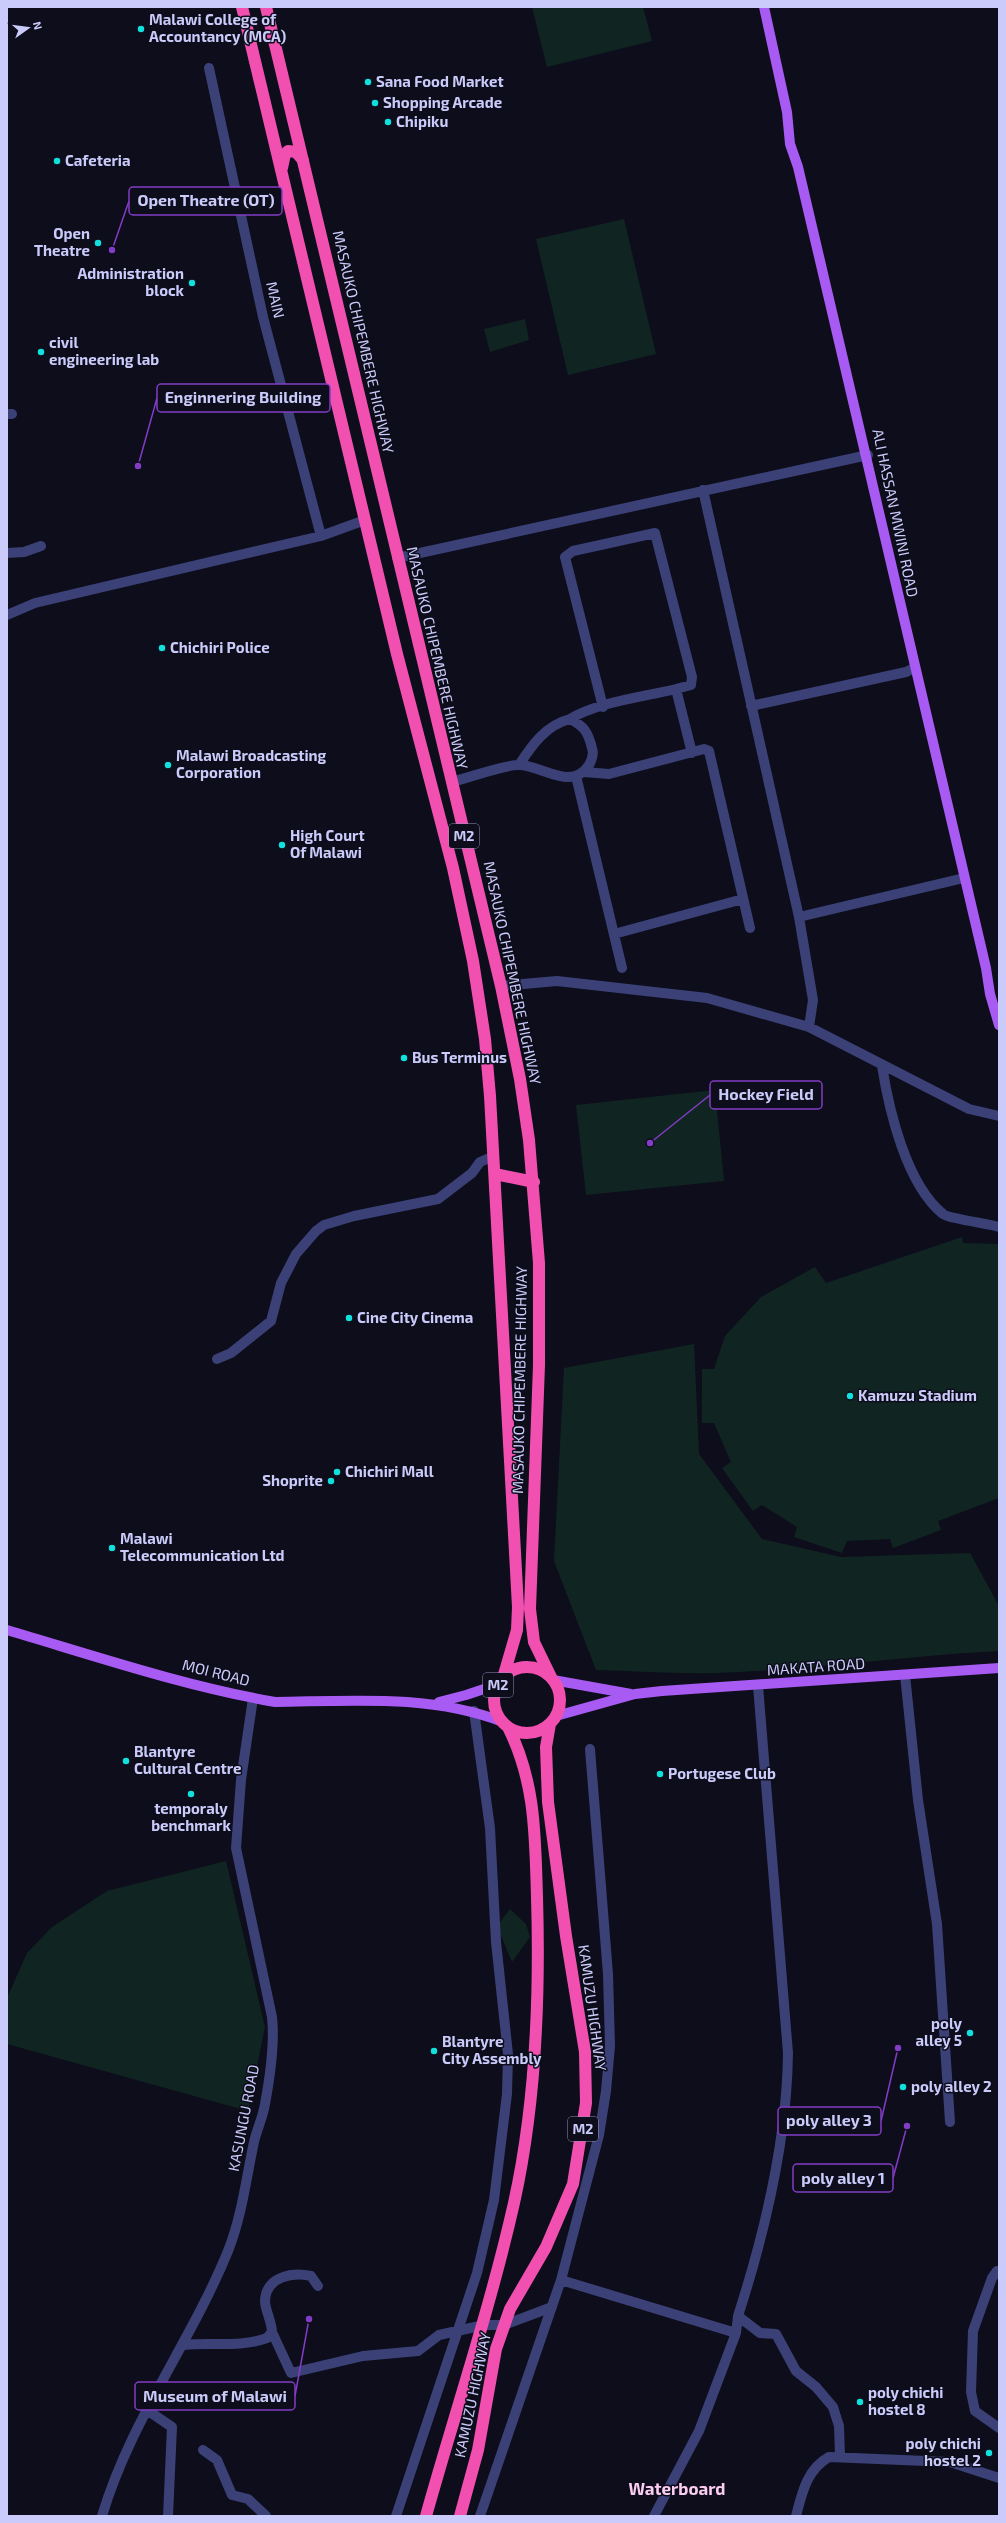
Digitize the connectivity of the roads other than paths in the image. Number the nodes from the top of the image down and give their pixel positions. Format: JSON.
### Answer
{"nodes":[{"id":1,"x":242,"y":7,"type":"edge"},
{"id":2,"x":266,"y":7,"type":"edge"},
{"id":3,"x":764,"y":7,"type":"edge"},
{"id":4,"x":209,"y":68,"type":"dead end"},
{"id":5,"x":303,"y":160,"type":"junction"},
{"id":6,"x":282,"y":172,"type":"junction"},
{"id":7,"x":288,"y":197,"type":"junction"},
{"id":8,"x":237,"y":202,"type":"junction"},
{"id":9,"x":868,"y":455,"type":"junction"},
{"id":10,"x":703,"y":490,"type":"junction"},
{"id":11,"x":365,"y":520,"type":"junction"},
{"id":12,"x":322,"y":536,"type":"junction"},
{"id":13,"x":41,"y":546,"type":"dead end"},
{"id":14,"x":7,"y":553,"type":"edge"},
{"id":15,"x":397,"y":558,"type":"junction"},
{"id":16,"x":7,"y":615,"type":"edge"},
{"id":17,"x":914,"y":668,"type":"junction"},
{"id":18,"x":676,"y":689,"type":"junction"},
{"id":19,"x":752,"y":706,"type":"junction"},
{"id":20,"x":603,"y":707,"type":"junction"},
{"id":21,"x":570,"y":719,"type":"junction"},
{"id":22,"x":692,"y":753,"type":"junction"},
{"id":23,"x":518,"y":764,"type":"junction"},
{"id":24,"x":580,"y":774,"type":"junction"},
{"id":25,"x":451,"y":782,"type":"junction"},
{"id":26,"x":964,"y":878,"type":"junction"},
{"id":27,"x":743,"y":899,"type":"junction"},
{"id":28,"x":799,"y":917,"type":"junction"},
{"id":29,"x":750,"y":928,"type":"dead end"},
{"id":30,"x":614,"y":934,"type":"junction"},
{"id":31,"x":622,"y":968,"type":"dead end"},
{"id":32,"x":500,"y":986,"type":"junction"},
{"id":33,"x":999,"y":1025,"type":"edge"},
{"id":34,"x":809,"y":1027,"type":"junction"},
{"id":35,"x":882,"y":1066,"type":"junction"},
{"id":36,"x":999,"y":1116,"type":"edge"},
{"id":37,"x":494,"y":1156,"type":"junction"},
{"id":38,"x":495,"y":1174,"type":"junction"},
{"id":39,"x":534,"y":1182,"type":"junction"},
{"id":40,"x":999,"y":1227,"type":"edge"},
{"id":41,"x":217,"y":1359,"type":"dead end"},
{"id":42,"x":7,"y":1630,"type":"edge"},
{"id":43,"x":999,"y":1668,"type":"edge"},
{"id":44,"x":905,"y":1675,"type":"junction"},
{"id":45,"x":552,"y":1678,"type":"junction"},
{"id":46,"x":501,"y":1681,"type":"junction"},
{"id":47,"x":758,"y":1686,"type":"junction"},
{"id":48,"x":635,"y":1694,"type":"junction"},
{"id":49,"x":253,"y":1698,"type":"junction"},
{"id":50,"x":425,"y":1703,"type":"junction"},
{"id":51,"x":474,"y":1711,"type":"junction"},
{"id":52,"x":553,"y":1720,"type":"junction"},
{"id":53,"x":505,"y":1725,"type":"junction"},
{"id":54,"x":590,"y":1749,"type":"dead end"},
{"id":55,"x":950,"y":2122,"type":"dead end"},
{"id":56,"x":999,"y":2273,"type":"edge"},
{"id":57,"x":561,"y":2280,"type":"junction"},
{"id":58,"x":318,"y":2286,"type":"dead end"},
{"id":59,"x":552,"y":2307,"type":"junction"},
{"id":60,"x":738,"y":2316,"type":"junction"},
{"id":61,"x":481,"y":2326,"type":"junction"},
{"id":62,"x":504,"y":2326,"type":"junction"},
{"id":63,"x":459,"y":2331,"type":"junction"},
{"id":64,"x":272,"y":2332,"type":"junction"},
{"id":65,"x":736,"y":2332,"type":"junction"},
{"id":66,"x":184,"y":2345,"type":"junction"},
{"id":67,"x":147,"y":2410,"type":"junction"},
{"id":68,"x":999,"y":2428,"type":"edge"},
{"id":69,"x":203,"y":2450,"type":"dead end"},
{"id":70,"x":840,"y":2456,"type":"junction"},
{"id":71,"x":999,"y":2478,"type":"edge"},
{"id":72,"x":102,"y":2516,"type":"edge"},
{"id":73,"x":168,"y":2516,"type":"edge"},
{"id":74,"x":266,"y":2516,"type":"edge"},
{"id":75,"x":396,"y":2516,"type":"edge"},
{"id":76,"x":426,"y":2516,"type":"edge"},
{"id":77,"x":460,"y":2516,"type":"edge"},
{"id":78,"x":480,"y":2516,"type":"edge"},
{"id":79,"x":654,"y":2516,"type":"edge"},
{"id":80,"x":796,"y":2516,"type":"edge"}],
"edges":[{"from":1,"to":6,"type":"highway","name":"MASAUKO CHIPEMBERE HIGHWAY","number":"M2"},
{"from":2,"to":5,"type":"highway","name":"MASAUKO CHIPEMBERE HIGHWAY","number":"M2"},
{"from":3,"to":9,"type":"main road","name":"ALI HASSAN MWINI ROAD"},
{"from":4,"to":8,"type":"street","name":"MAIN"},
{"from":5,"to":6,"type":"highway"},
{"from":5,"to":15,"type":"highway","name":"MASAUKO CHIPEMBERE HIGHWAY","number":"M2"},
{"from":6,"to":7,"type":"highway","name":"MASAUKO CHIPEMBERE HIGHWAY","number":"M2"},
{"from":7,"to":8,"type":"street"},
{"from":7,"to":11,"type":"highway","name":"MASAUKO CHIPEMBERE HIGHWAY","number":"M2"},
{"from":8,"to":12,"type":"street","name":"MAIN"},
{"from":9,"to":10,"type":"street"},
{"from":9,"to":17,"type":"main road","name":"ALI HASSAN MWINI ROAD"},
{"from":10,"to":15,"type":"street"},
{"from":10,"to":19,"type":"street"},
{"from":11,"to":12,"type":"street"},
{"from":11,"to":37,"type":"highway","name":"MASAUKO CHIPEMBERE HIGHWAY","number":"M2"},
{"from":12,"to":16,"type":"street"},
{"from":13,"to":14,"type":"street"},
{"from":15,"to":25,"type":"highway","name":"MASAUKO CHIPEMBERE HIGHWAY","number":"M2"},
{"from":17,"to":19,"type":"street"},
{"from":17,"to":26,"type":"main road","name":"ALI HASSAN MWINI ROAD"},
{"from":18,"to":20,"type":"street"},
{"from":18,"to":20,"type":"street"},
{"from":18,"to":22,"type":"street"},
{"from":19,"to":28,"type":"street"},
{"from":20,"to":21,"type":"street"},
{"from":21,"to":23,"type":"street"},
{"from":21,"to":24,"type":"street"},
{"from":22,"to":24,"type":"street"},
{"from":22,"to":27,"type":"street"},
{"from":23,"to":24,"type":"street"},
{"from":23,"to":25,"type":"street"},
{"from":24,"to":30,"type":"street"},
{"from":25,"to":32,"type":"highway","name":"MASAUKO CHIPEMBERE HIGHWAY","number":"M2"},
{"from":26,"to":28,"type":"street"},
{"from":26,"to":33,"type":"main road","name":"ALI HASSAN MWINI ROAD"},
{"from":27,"to":29,"type":"street"},
{"from":27,"to":30,"type":"street"},
{"from":28,"to":34,"type":"street"},
{"from":30,"to":31,"type":"street"},
{"from":32,"to":34,"type":"street"},
{"from":32,"to":39,"type":"highway","name":"MASAUKO CHIPEMBERE HIGHWAY","number":"M2"},
{"from":34,"to":35,"type":"street"},
{"from":35,"to":36,"type":"street"},
{"from":35,"to":40,"type":"street"},
{"from":37,"to":38,"type":"highway","name":"MASAUKO CHIPEMBERE HIGHWAY","number":"M2"},
{"from":37,"to":41,"type":"street"},
{"from":38,"to":39,"type":"highway"},
{"from":38,"to":46,"type":"highway","name":"MASAUKO CHIPEMBERE HIGHWAY","number":"M2"},
{"from":39,"to":45,"type":"highway","name":"MASAUKO CHIPEMBERE HIGHWAY","number":"M2"},
{"from":42,"to":49,"type":"main road","name":"MOI ROAD"},
{"from":43,"to":44,"type":"main road","name":"MAKATA ROAD"},
{"from":44,"to":47,"type":"main road","name":"MAKATA ROAD"},
{"from":44,"to":55,"type":"street"},
{"from":45,"to":46,"type":"highway","number":"M2"},
{"from":45,"to":48,"type":"main road","name":"MAKATA ROAD"},
{"from":45,"to":52,"type":"highway","number":"M2"},
{"from":46,"to":50,"type":"main road"},
{"from":46,"to":53,"type":"highway","number":"M2"},
{"from":47,"to":48,"type":"main road","name":"MAKATA ROAD"},
{"from":47,"to":60,"type":"street"},
{"from":48,"to":52,"type":"main road","name":"MAKATA ROAD"},
{"from":49,"to":50,"type":"main road","name":"MOI ROAD"},
{"from":49,"to":66,"type":"street","name":"KASUNGU ROAD"},
{"from":50,"to":51,"type":"main road"},
{"from":51,"to":53,"type":"main road"},
{"from":51,"to":63,"type":"street"},
{"from":52,"to":53,"type":"highway"},
{"from":52,"to":62,"type":"highway","name":"KAMUZU HIGHWAY","number":"M2"},
{"from":53,"to":61,"type":"highway","name":"KAMUZU HIGHWAY","number":"M2"},
{"from":54,"to":57,"type":"street"},
{"from":56,"to":68,"type":"street"},
{"from":57,"to":59,"type":"street"},
{"from":57,"to":65,"type":"street"},
{"from":58,"to":64,"type":"street"},
{"from":59,"to":62,"type":"street"},
{"from":59,"to":78,"type":"street"},
{"from":60,"to":65,"type":"street"},
{"from":60,"to":70,"type":"street"},
{"from":61,"to":62,"type":"street"},
{"from":61,"to":63,"type":"street"},
{"from":61,"to":76,"type":"highway","name":"KAMUZU HIGHWAY","number":"M2"},
{"from":62,"to":77,"type":"highway","name":"KAMUZU HIGHWAY","number":"M2"},
{"from":63,"to":64,"type":"street"},
{"from":63,"to":75,"type":"street"},
{"from":64,"to":66,"type":"street"},
{"from":65,"to":79,"type":"street"},
{"from":66,"to":67,"type":"street","name":"KASUNGU ROAD"},
{"from":67,"to":72,"type":"street","name":"KASUNGU ROAD"},
{"from":67,"to":73,"type":"street"},
{"from":69,"to":74,"type":"street"},
{"from":70,"to":71,"type":"street"},
{"from":70,"to":80,"type":"street"}]}
